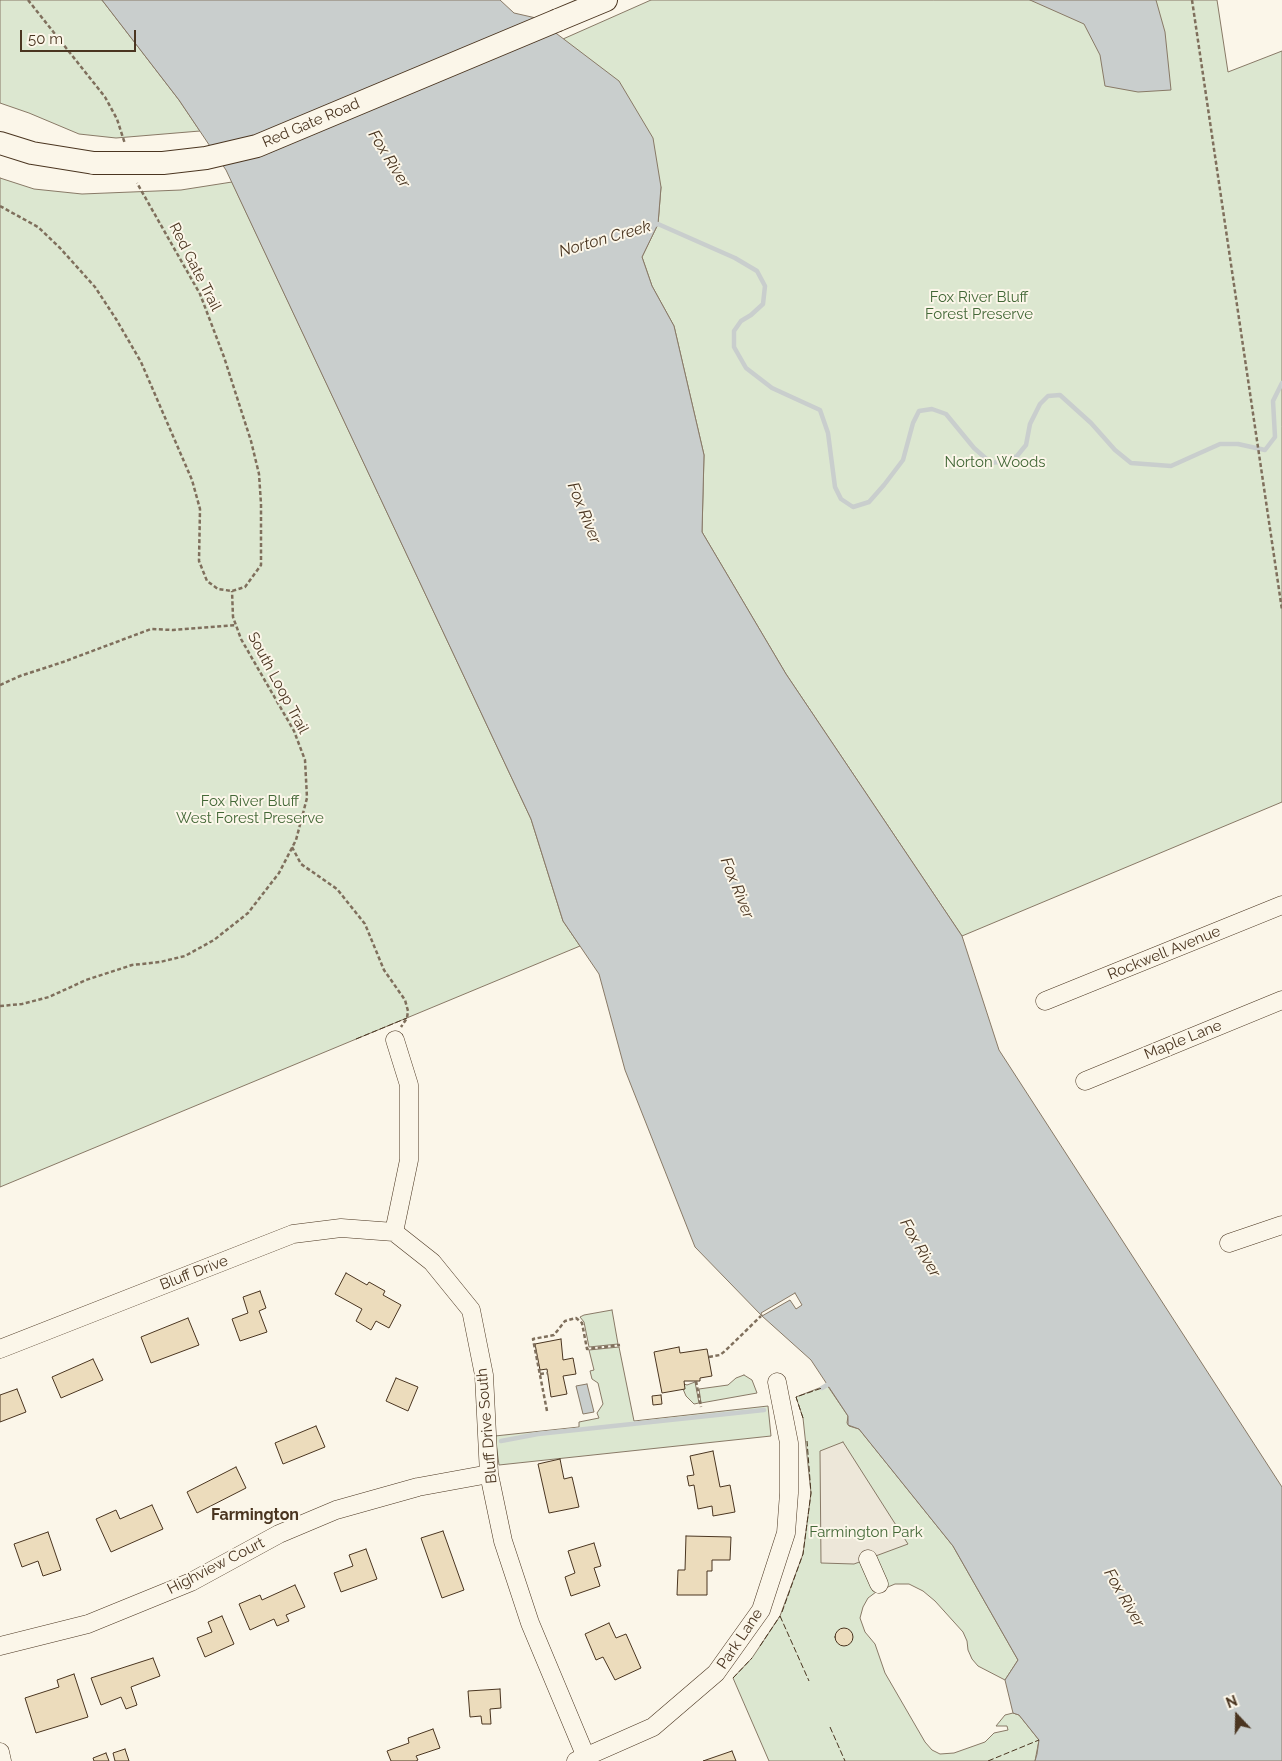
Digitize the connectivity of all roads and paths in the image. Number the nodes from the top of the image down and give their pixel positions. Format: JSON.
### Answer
{"nodes":[{"id":1,"x":28,"y":0,"type":"edge"},
{"id":2,"x":606,"y":0,"type":"edge"},
{"id":3,"x":1192,"y":0,"type":"edge"},
{"id":4,"x":0,"y":143,"type":"edge"},
{"id":5,"x":126,"y":147,"type":"dead end"},
{"id":6,"x":136,"y":181,"type":"dead end"},
{"id":7,"x":0,"y":206,"type":"edge"},
{"id":8,"x":232,"y":591,"type":"junction"},
{"id":9,"x":1282,"y":610,"type":"edge"},
{"id":10,"x":236,"y":626,"type":"junction"},
{"id":11,"x":0,"y":685,"type":"edge"},
{"id":12,"x":292,"y":847,"type":"junction"},
{"id":13,"x":1282,"y":905,"type":"edge"},
{"id":14,"x":1282,"y":1000,"type":"edge"},
{"id":15,"x":1045,"y":1002,"type":"dead end"},
{"id":16,"x":0,"y":1006,"type":"edge"},
{"id":17,"x":395,"y":1040,"type":"joint"},
{"id":18,"x":1085,"y":1081,"type":"dead end"},
{"id":19,"x":1282,"y":1225,"type":"edge"},
{"id":20,"x":394,"y":1232,"type":"junction"},
{"id":21,"x":1229,"y":1243,"type":"dead end"},
{"id":22,"x":761,"y":1316,"type":"dead end"},
{"id":23,"x":620,"y":1345,"type":"dead end"},
{"id":24,"x":0,"y":1349,"type":"edge"},
{"id":25,"x":709,"y":1357,"type":"dead end"},
{"id":26,"x":548,"y":1373,"type":"dead end"},
{"id":27,"x":539,"y":1374,"type":"junction"},
{"id":28,"x":696,"y":1381,"type":"dead end"},
{"id":29,"x":777,"y":1382,"type":"dead end"},
{"id":30,"x":701,"y":1407,"type":"dead end"},
{"id":31,"x":547,"y":1411,"type":"dead end"},
{"id":32,"x":489,"y":1474,"type":"junction"},
{"id":33,"x":868,"y":1559,"type":"dead end"},
{"id":34,"x":880,"y":1584,"type":"dead end"},
{"id":35,"x":0,"y":1646,"type":"edge"},
{"id":36,"x":0,"y":1752,"type":"edge"},
{"id":37,"x":581,"y":1759,"type":"edge"},
{"id":38,"x":2,"y":1761,"type":"edge"}],
"edges":[{"from":1,"to":5,"type":"path"},
{"from":2,"to":4,"type":"main road","name":"Red Gate Road","bridge":true},
{"from":3,"to":9,"type":"path"},
{"from":6,"to":8,"type":"path","name":"Red Gate Trail"},
{"from":7,"to":8,"type":"path"},
{"from":8,"to":10,"type":"path","name":"South Loop Trail"},
{"from":10,"to":11,"type":"path"},
{"from":10,"to":12,"type":"path","name":"South Loop Trail"},
{"from":12,"to":16,"type":"path","name":"South Loop Trail"},
{"from":12,"to":17,"type":"path"},
{"from":13,"to":15,"type":"street","name":"Rockwell Avenue"},
{"from":14,"to":18,"type":"street","name":"Maple Lane"},
{"from":17,"to":20,"type":"street"},
{"from":19,"to":21,"type":"street"},
{"from":20,"to":24,"type":"street","name":"Bluff Drive"},
{"from":20,"to":32,"type":"street","name":"Bluff Drive South"},
{"from":22,"to":25,"type":"path"},
{"from":23,"to":27,"type":"path"},
{"from":26,"to":27,"type":"path"},
{"from":27,"to":31,"type":"path"},
{"from":28,"to":30,"type":"path"},
{"from":29,"to":37,"type":"street","name":"Park Lane"},
{"from":32,"to":35,"type":"street","name":"Highview Court"},
{"from":32,"to":37,"type":"street","name":"Bluff Drive South"},
{"from":33,"to":34,"type":"street"},
{"from":36,"to":38,"type":"street"}]}
